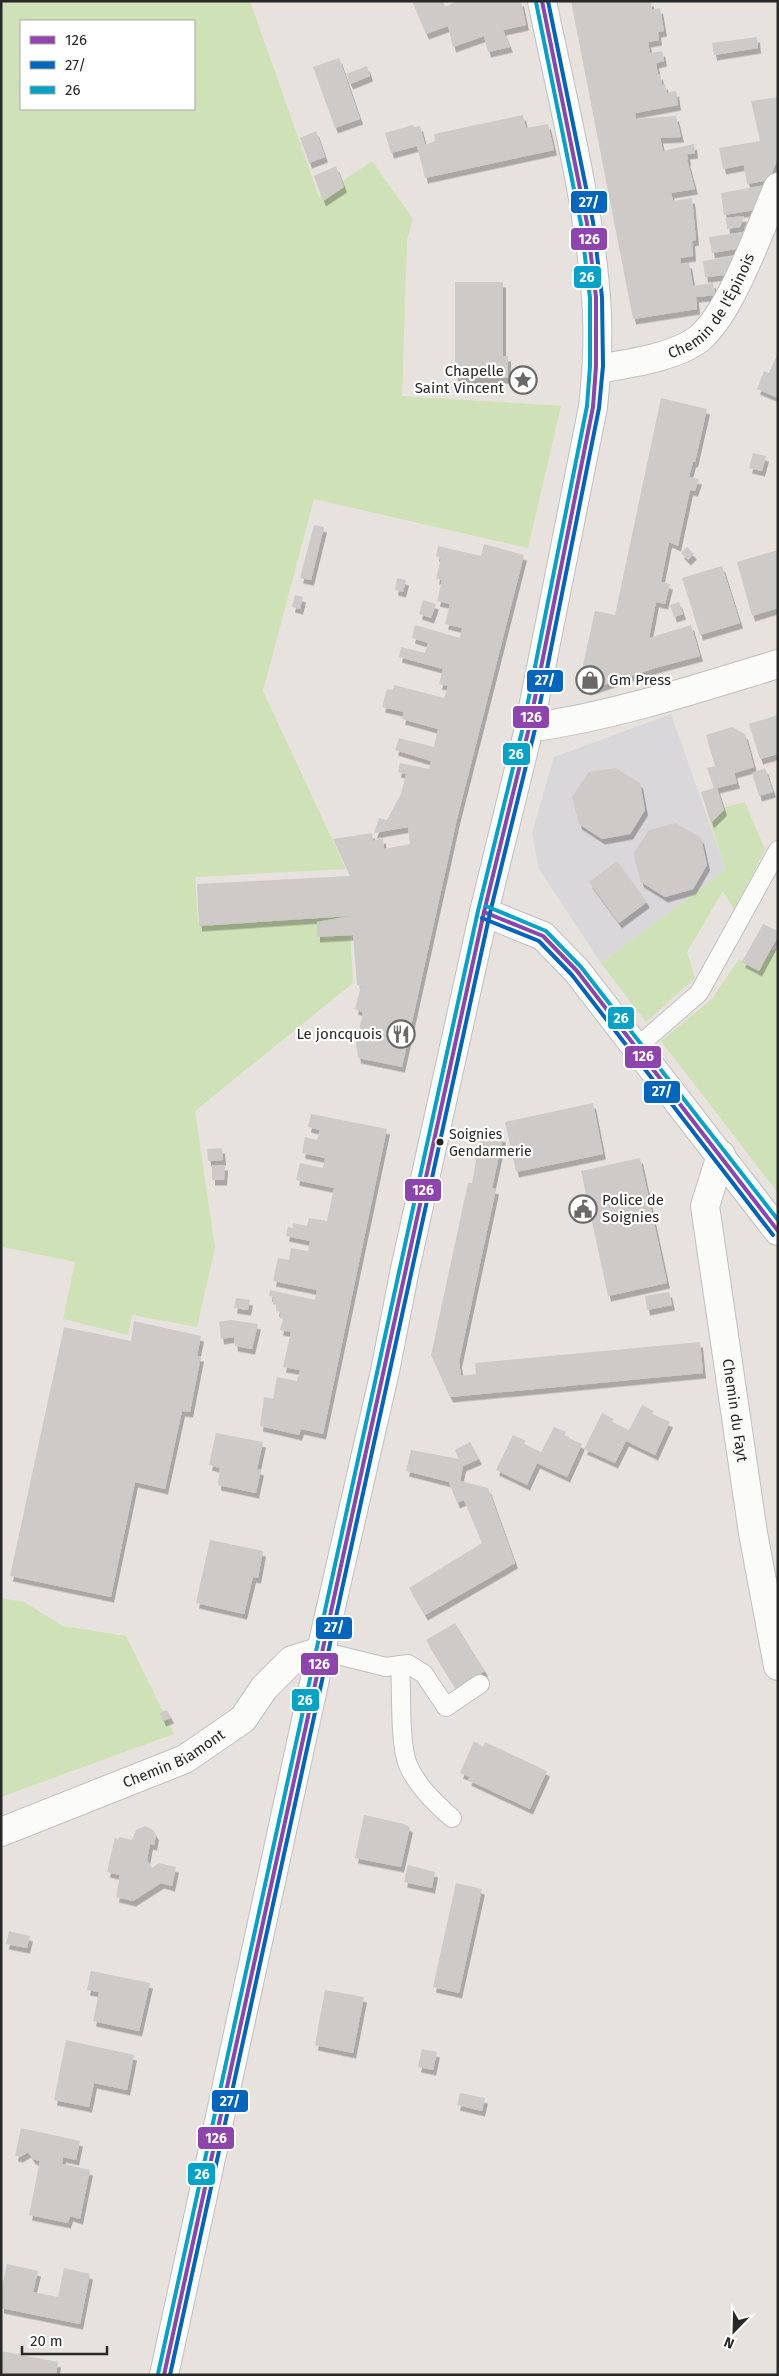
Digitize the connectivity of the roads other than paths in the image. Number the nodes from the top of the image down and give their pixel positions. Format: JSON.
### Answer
{"nodes":[{"id":1,"x":542,"y":1,"type":"edge"},
{"id":2,"x":778,"y":187,"type":"edge"},
{"id":3,"x":597,"y":368,"type":"junction"},
{"id":4,"x":778,"y":664,"type":"edge"},
{"id":5,"x":529,"y":728,"type":"junction"},
{"id":6,"x":778,"y":850,"type":"edge"},
{"id":7,"x":484,"y":912,"type":"junction"},
{"id":8,"x":638,"y":1047,"type":"junction"},
{"id":9,"x":721,"y":1155,"type":"junction"},
{"id":10,"x":778,"y":1231,"type":"edge"},
{"id":11,"x":321,"y":1651,"type":"junction"},
{"id":12,"x":400,"y":1665,"type":"junction"},
{"id":13,"x":778,"y":1666,"type":"edge"},
{"id":14,"x":480,"y":1684,"type":"dead end"},
{"id":15,"x":452,"y":1818,"type":"dead end"},
{"id":16,"x":1,"y":1832,"type":"edge"},
{"id":17,"x":164,"y":2375,"type":"edge"}],
"edges":[{"from":1,"to":3,"type":"main road"},
{"from":2,"to":3,"type":"main road","name":"Chemin de l'Épinois"},
{"from":3,"to":5,"type":"main road"},
{"from":4,"to":5,"type":"main road"},
{"from":5,"to":7,"type":"main road"},
{"from":6,"to":8,"type":"lane"},
{"from":7,"to":8,"type":"main road"},
{"from":7,"to":11,"type":"main road"},
{"from":8,"to":9,"type":"main road"},
{"from":9,"to":10,"type":"main road"},
{"from":9,"to":13,"type":"main road","name":"Chemin du Fayt"},
{"from":11,"to":12,"type":"lane"},
{"from":11,"to":16,"type":"main road","name":"Chemin Biamont"},
{"from":11,"to":17,"type":"main road"},
{"from":12,"to":14,"type":"lane"},
{"from":12,"to":15,"type":"lane"}]}
